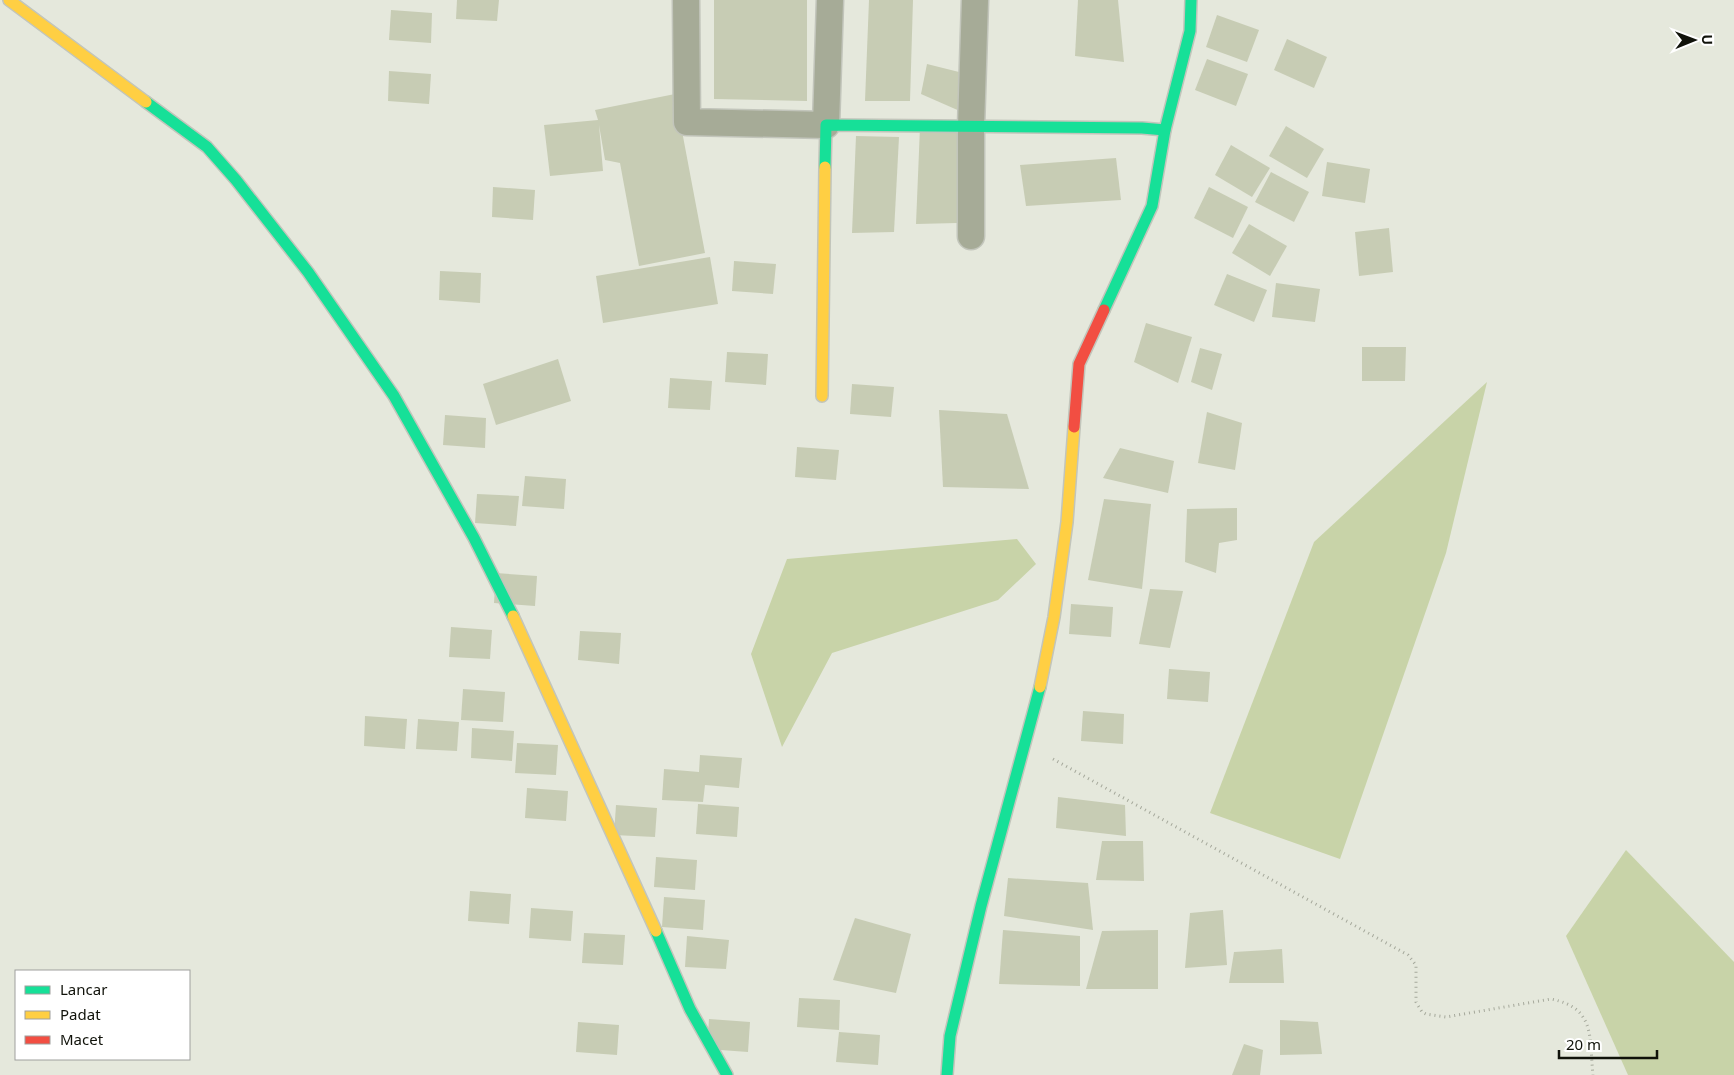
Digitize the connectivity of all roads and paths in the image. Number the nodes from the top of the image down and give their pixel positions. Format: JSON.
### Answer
{"nodes":[{"id":1,"x":9,"y":0,"type":"edge"},
{"id":2,"x":686,"y":0,"type":"edge"},
{"id":3,"x":830,"y":0,"type":"edge"},
{"id":4,"x":975,"y":0,"type":"edge"},
{"id":5,"x":1191,"y":0,"type":"edge"},
{"id":6,"x":826,"y":124,"type":"junction"},
{"id":7,"x":970,"y":127,"type":"junction"},
{"id":8,"x":1165,"y":130,"type":"junction"},
{"id":9,"x":971,"y":236,"type":"dead end"},
{"id":10,"x":822,"y":396,"type":"dead end"},
{"id":11,"x":1026,"y":745,"type":"junction"},
{"id":12,"x":727,"y":1075,"type":"edge"},
{"id":13,"x":946,"y":1075,"type":"edge"},
{"id":14,"x":1592,"y":1075,"type":"edge"}],
"edges":[{"from":1,"to":12,"type":"street"},
{"from":2,"to":6,"type":"street"},
{"from":3,"to":6,"type":"street"},
{"from":4,"to":7,"type":"street"},
{"from":5,"to":8,"type":"street"},
{"from":6,"to":7,"type":"street"},
{"from":6,"to":10,"type":"street"},
{"from":7,"to":8,"type":"street"},
{"from":7,"to":9,"type":"street"},
{"from":8,"to":11,"type":"street"},
{"from":11,"to":13,"type":"street"},
{"from":11,"to":14,"type":"path"}]}
